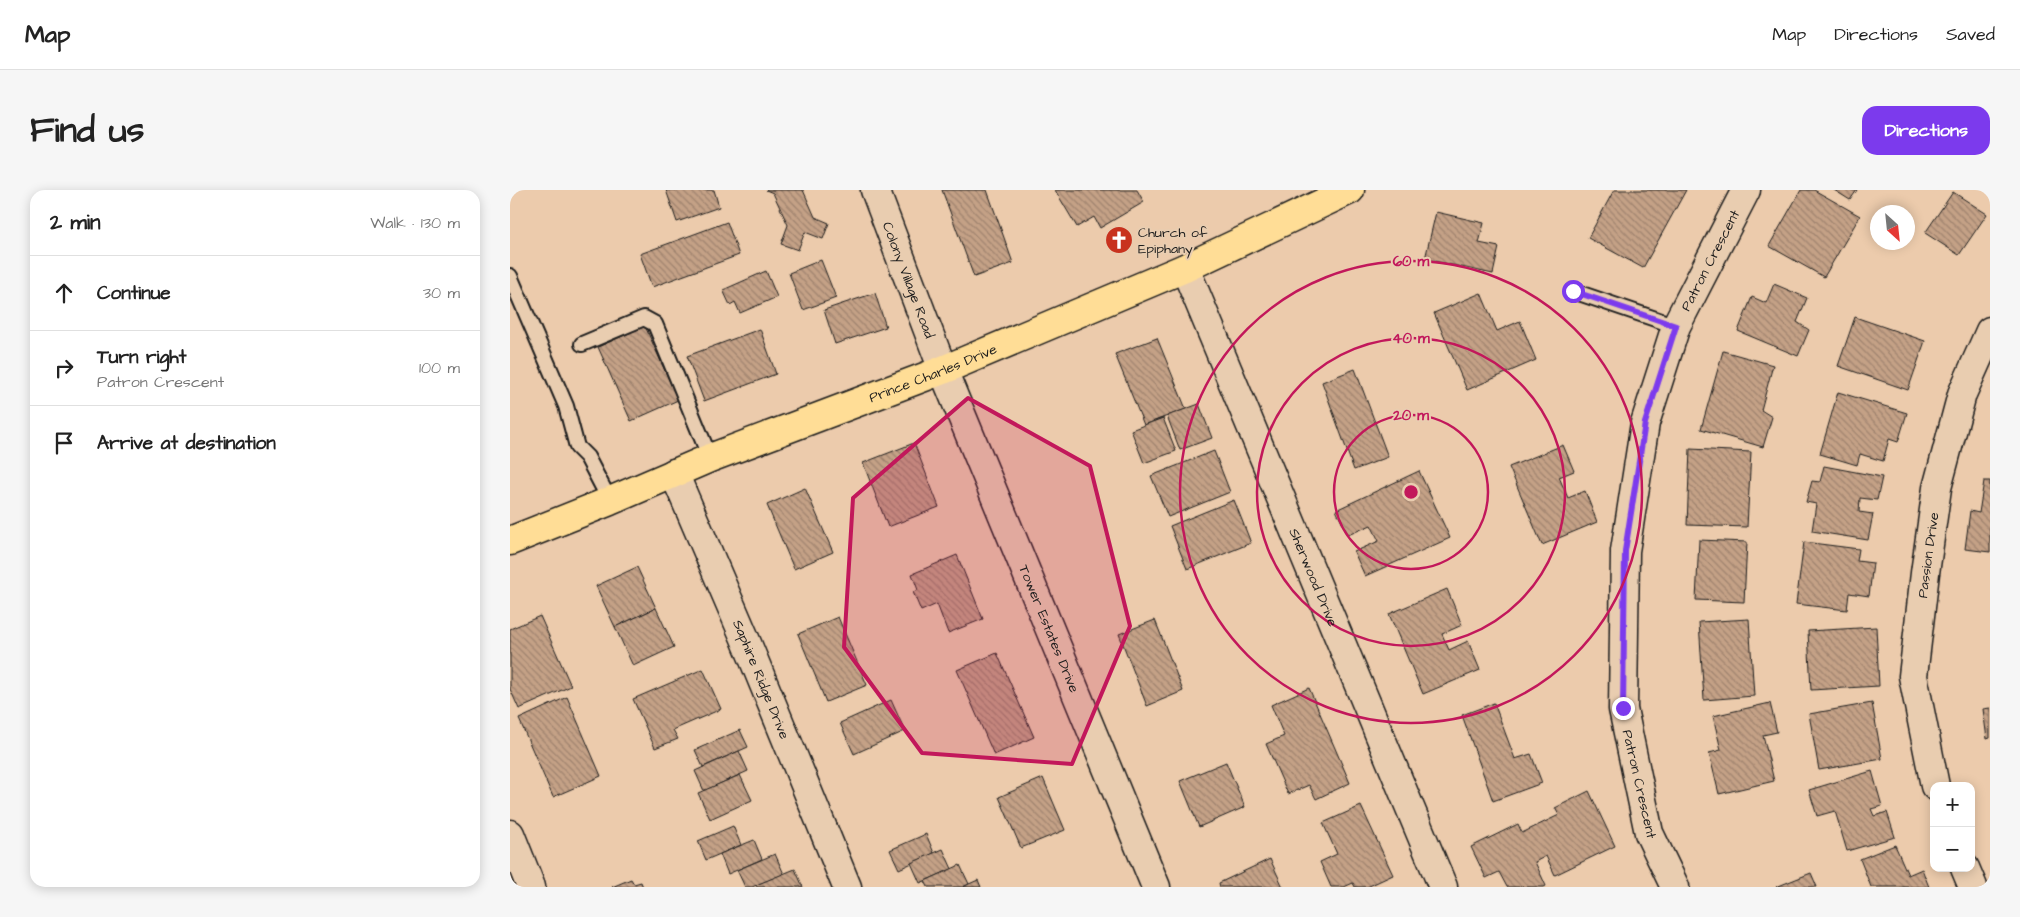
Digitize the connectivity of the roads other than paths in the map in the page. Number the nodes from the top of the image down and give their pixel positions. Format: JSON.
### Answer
{"nodes":[{"id":1,"x":875,"y":190,"type":"edge"},
{"id":2,"x":1350,"y":190,"type":"edge"},
{"id":3,"x":1746,"y":190,"type":"edge"},
{"id":4,"x":1185,"y":268,"type":"junction"},
{"id":5,"x":510,"y":276,"type":"edge"},
{"id":6,"x":1573,"y":291,"type":"dead end"},
{"id":7,"x":1676,"y":326,"type":"junction"},
{"id":8,"x":1990,"y":331,"type":"edge"},
{"id":9,"x":582,"y":344,"type":"dead end"},
{"id":10,"x":943,"y":370,"type":"junction"},
{"id":11,"x":710,"y":458,"type":"junction"},
{"id":12,"x":674,"y":473,"type":"junction"},
{"id":13,"x":610,"y":501,"type":"junction"},
{"id":14,"x":510,"y":541,"type":"edge"},
{"id":15,"x":1934,"y":782,"type":"edge"},
{"id":16,"x":510,"y":834,"type":"edge"},
{"id":17,"x":1967,"y":872,"type":"edge"},
{"id":18,"x":531,"y":887,"type":"edge"},
{"id":19,"x":848,"y":887,"type":"edge"},
{"id":20,"x":1156,"y":887,"type":"edge"},
{"id":21,"x":1443,"y":887,"type":"edge"},
{"id":22,"x":1675,"y":887,"type":"edge"},
{"id":23,"x":1973,"y":887,"type":"edge"}],
"edges":[{"from":1,"to":10,"type":"street","name":"Colony Village Road"},
{"from":2,"to":4,"type":"highway","name":"Prince Charles Drive"},
{"from":3,"to":7,"type":"street","name":"Patron Crescent"},
{"from":4,"to":10,"type":"highway","name":"Prince Charles Drive"},
{"from":4,"to":21,"type":"street","name":"Sherwood Drive"},
{"from":5,"to":13,"type":"lane"},
{"from":6,"to":7,"type":"lane"},
{"from":7,"to":22,"type":"street","name":"Patron Crescent"},
{"from":8,"to":15,"type":"street","name":"Passion Drive"},
{"from":9,"to":11,"type":"lane"},
{"from":10,"to":11,"type":"highway","name":"Prince Charles Drive"},
{"from":10,"to":20,"type":"street","name":"Tower Estates Drive"},
{"from":11,"to":12,"type":"highway","name":"Prince Charles Drive"},
{"from":12,"to":13,"type":"highway","name":"Prince Charles Drive"},
{"from":12,"to":19,"type":"street","name":"Saphire Ridge Drive"},
{"from":13,"to":14,"type":"highway","name":"Prince Charles Drive"},
{"from":16,"to":18,"type":"street"},
{"from":17,"to":23,"type":"street"}]}
